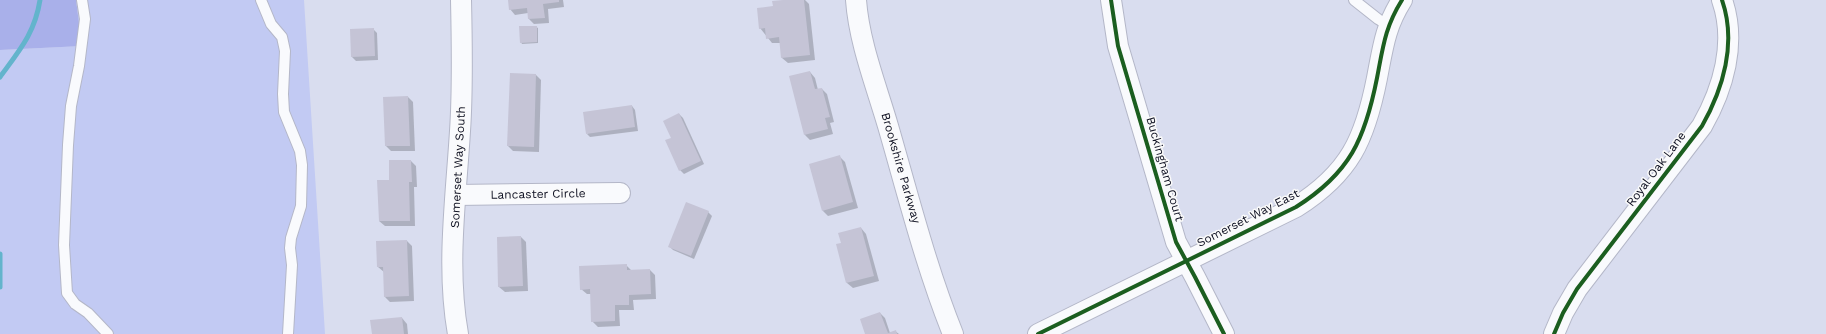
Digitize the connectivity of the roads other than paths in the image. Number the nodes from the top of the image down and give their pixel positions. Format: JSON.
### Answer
{"nodes":[{"id":1,"x":82,"y":0,"type":"edge"},
{"id":2,"x":261,"y":0,"type":"edge"},
{"id":3,"x":461,"y":0,"type":"edge"},
{"id":4,"x":856,"y":0,"type":"edge"},
{"id":5,"x":1111,"y":0,"type":"edge"},
{"id":6,"x":1354,"y":0,"type":"edge"},
{"id":7,"x":1402,"y":0,"type":"edge"},
{"id":8,"x":1722,"y":0,"type":"edge"},
{"id":9,"x":1388,"y":25,"type":"junction"},
{"id":10,"x":620,"y":193,"type":"dead end"},
{"id":11,"x":456,"y":195,"type":"junction"},
{"id":12,"x":1186,"y":261,"type":"junction"},
{"id":13,"x":108,"y":334,"type":"edge"},
{"id":14,"x":288,"y":334,"type":"edge"},
{"id":15,"x":458,"y":334,"type":"edge"},
{"id":16,"x":953,"y":334,"type":"edge"},
{"id":17,"x":1038,"y":334,"type":"edge"},
{"id":18,"x":1224,"y":334,"type":"edge"},
{"id":19,"x":1554,"y":334,"type":"edge"}],
"edges":[{"from":1,"to":13,"type":"lane"},
{"from":2,"to":14,"type":"lane"},
{"from":3,"to":11,"type":"street","name":"Somerset Way South"},
{"from":4,"to":16,"type":"street","name":"Brookshire Parkway"},
{"from":5,"to":12,"type":"street","name":"Buckingham Court"},
{"from":6,"to":9,"type":"lane"},
{"from":7,"to":9,"type":"street","name":"Somerset Way East"},
{"from":8,"to":19,"type":"street","name":"Royal Oak Lane"},
{"from":9,"to":12,"type":"street","name":"Somerset Way East"},
{"from":10,"to":11,"type":"street","name":"Lancaster Circle"},
{"from":11,"to":15,"type":"street","name":"Somerset Way South"},
{"from":12,"to":17,"type":"street","name":"Somerset Way East"},
{"from":12,"to":18,"type":"street","name":"Buckingham Court"}]}
